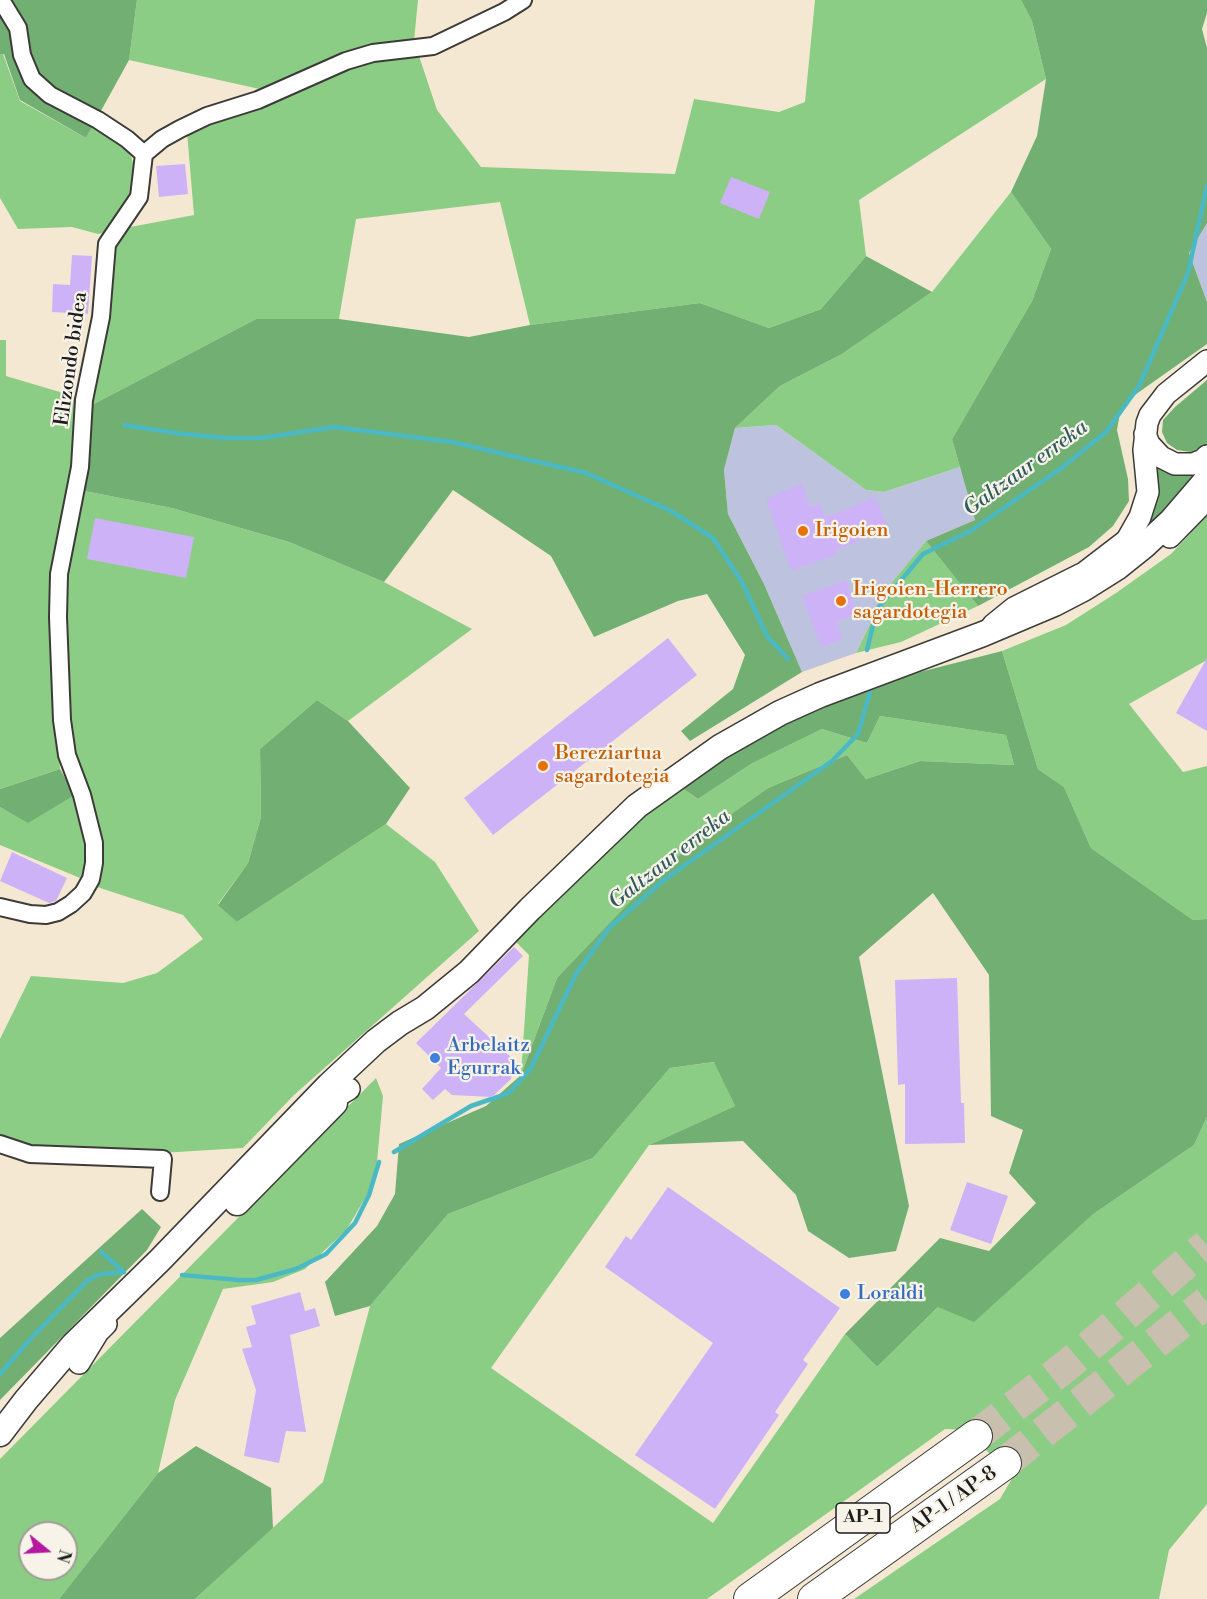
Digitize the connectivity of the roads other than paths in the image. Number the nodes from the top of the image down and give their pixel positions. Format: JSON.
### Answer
{"nodes":[{"id":1,"x":523,"y":0,"type":"edge"},
{"id":2,"x":0,"y":1,"type":"edge"},
{"id":3,"x":144,"y":154,"type":"junction"},
{"id":4,"x":1207,"y":361,"type":"edge"},
{"id":5,"x":1145,"y":434,"type":"junction"},
{"id":6,"x":1207,"y":456,"type":"edge"},
{"id":7,"x":1207,"y":479,"type":"edge"},
{"id":8,"x":1207,"y":500,"type":"edge"},
{"id":9,"x":1083,"y":589,"type":"junction"},
{"id":10,"x":983,"y":634,"type":"junction"},
{"id":11,"x":0,"y":907,"type":"edge"},
{"id":12,"x":425,"y":1008,"type":"junction"},
{"id":13,"x":349,"y":1089,"type":"junction"},
{"id":14,"x":0,"y":1144,"type":"edge"},
{"id":15,"x":160,"y":1192,"type":"dead end"},
{"id":16,"x":221,"y":1210,"type":"dead end"},
{"id":17,"x":201,"y":1229,"type":"dead end"},
{"id":18,"x":79,"y":1363,"type":"junction"},
{"id":19,"x":1,"y":1433,"type":"edge"},
{"id":20,"x":976,"y":1436,"type":"tunnel mouth"},
{"id":21,"x":1005,"y":1463,"type":"tunnel mouth"},
{"id":22,"x":749,"y":1599,"type":"edge"},
{"id":23,"x":814,"y":1599,"type":"edge"}],
"edges":[{"from":1,"to":3,"type":"street"},
{"from":2,"to":3,"type":"street"},
{"from":3,"to":11,"type":"street","name":"Elizondo bidea"},
{"from":4,"to":5,"type":"street"},
{"from":5,"to":6,"type":"street"},
{"from":5,"to":10,"type":"street"},
{"from":7,"to":9,"type":"main road"},
{"from":8,"to":9,"type":"street"},
{"from":9,"to":10,"type":"main road"},
{"from":10,"to":12,"type":"main road"},
{"from":12,"to":13,"type":"main road"},
{"from":12,"to":19,"type":"main road"},
{"from":13,"to":16,"type":"street"},
{"from":13,"to":18,"type":"main road"},
{"from":14,"to":15,"type":"street"},
{"from":17,"to":18,"type":"street"},
{"from":18,"to":19,"type":"main road"},
{"from":20,"to":22,"type":"highway","name":"AP-1 / AP-8","number":"AP-1"},
{"from":21,"to":23,"type":"highway","name":"AP-1 / AP-8","number":"AP-1"}]}
